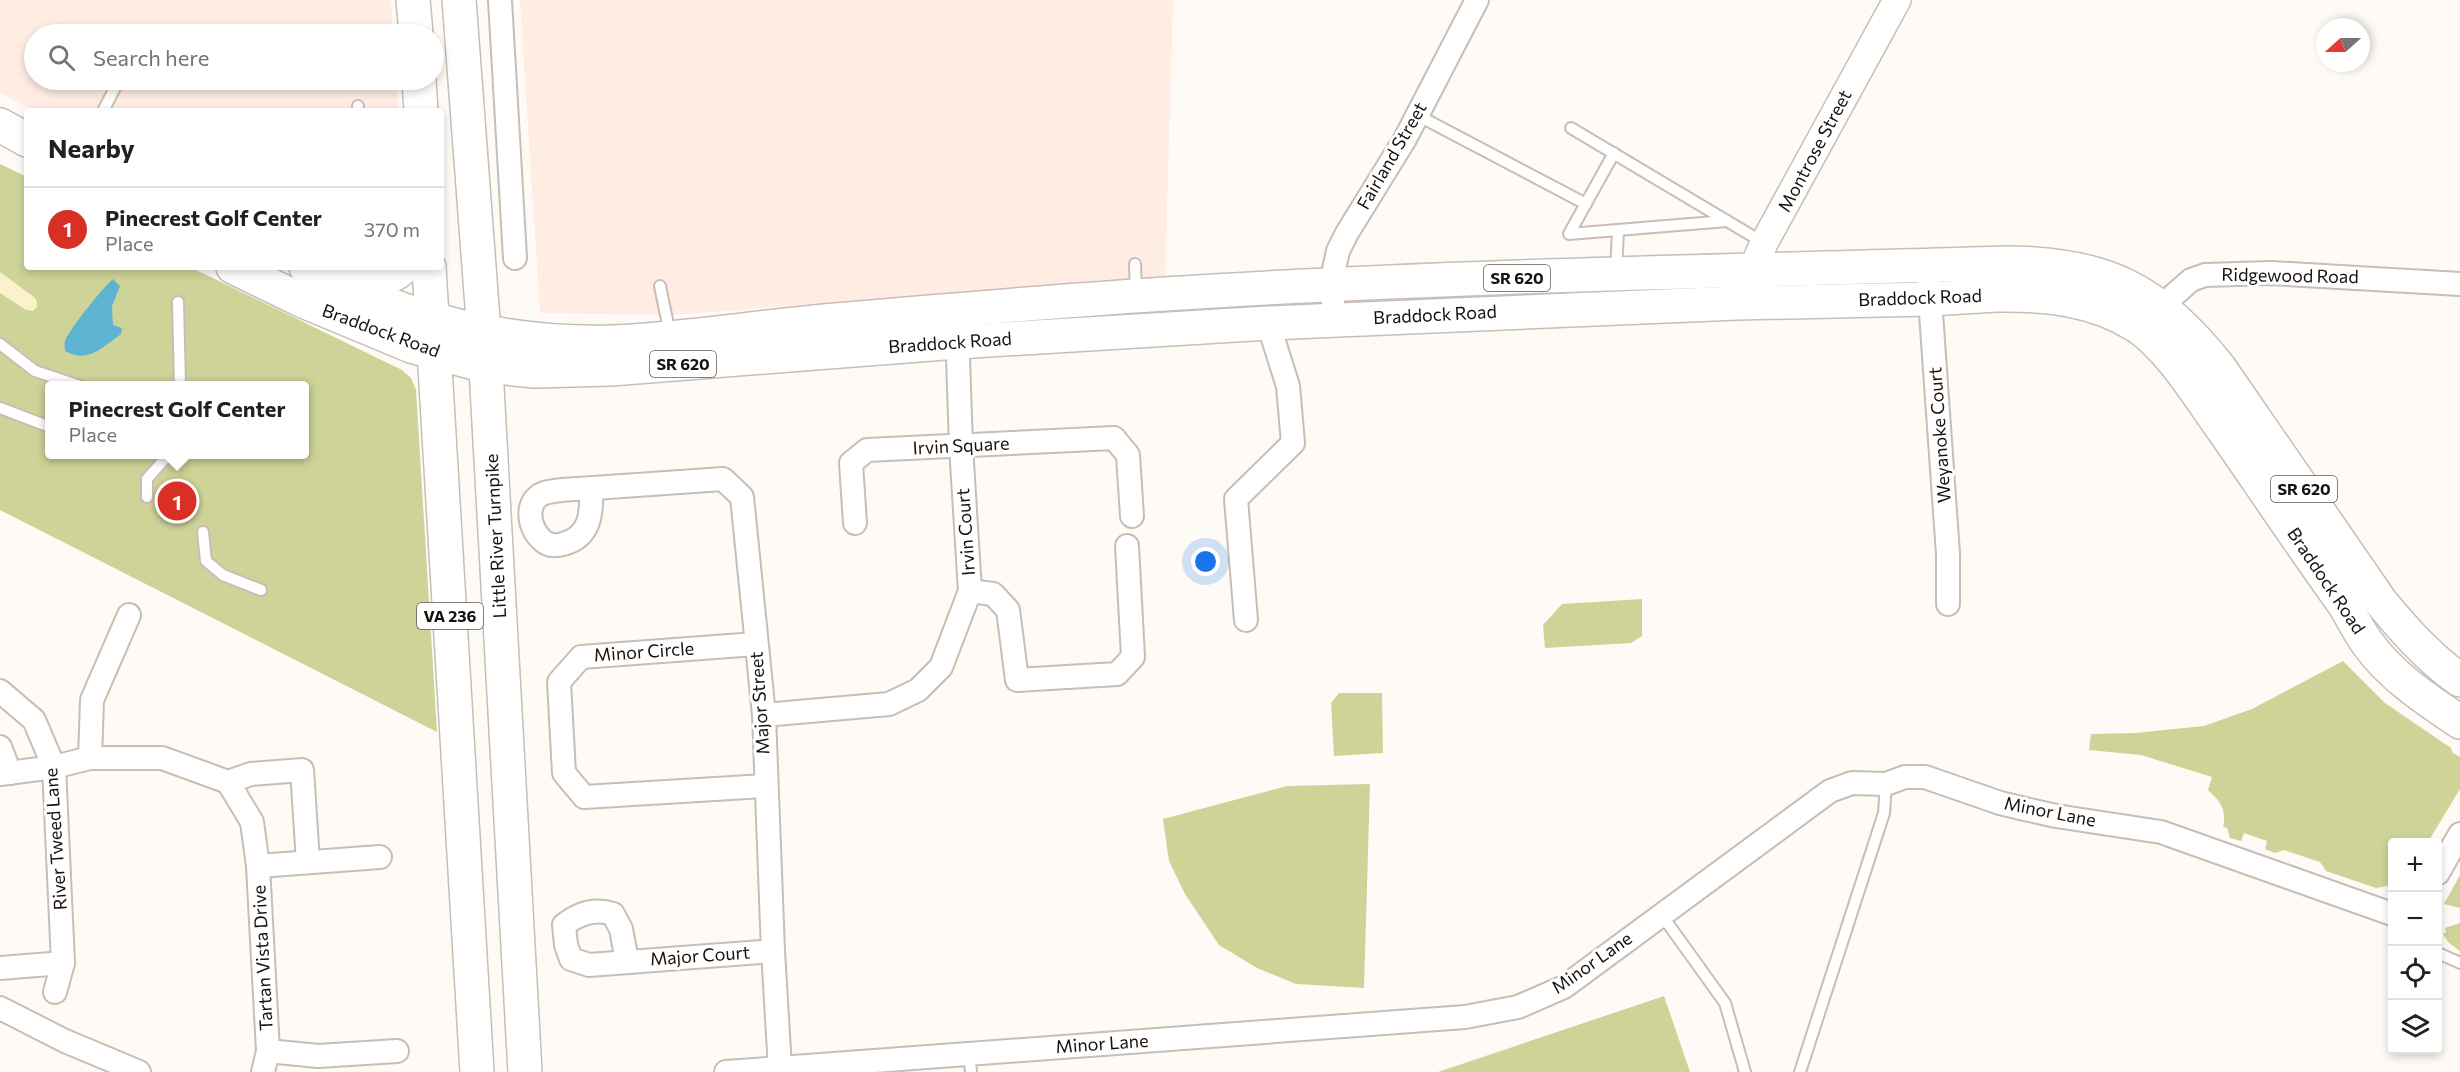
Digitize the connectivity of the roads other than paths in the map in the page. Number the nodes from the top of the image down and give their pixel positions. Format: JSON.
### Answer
{"nodes":[{"id":1,"x":413,"y":0,"type":"edge"},
{"id":2,"x":459,"y":0,"type":"edge"},
{"id":3,"x":500,"y":0,"type":"edge"},
{"id":4,"x":1477,"y":0,"type":"edge"},
{"id":5,"x":1897,"y":0,"type":"edge"},
{"id":6,"x":415,"y":24,"type":"edge"},
{"id":7,"x":114,"y":90,"type":"edge"},
{"id":8,"x":420,"y":90,"type":"edge"},
{"id":9,"x":105,"y":108,"type":"edge"},
{"id":10,"x":421,"y":108,"type":"edge"},
{"id":11,"x":1417,"y":115,"type":"junction"},
{"id":12,"x":0,"y":125,"type":"edge"},
{"id":13,"x":1571,"y":128,"type":"dead end"},
{"id":14,"x":24,"y":138,"type":"edge"},
{"id":15,"x":1614,"y":153,"type":"junction"},
{"id":16,"x":512,"y":200,"type":"junction"},
{"id":17,"x":474,"y":203,"type":"junction"},
{"id":18,"x":1586,"y":204,"type":"junction"},
{"id":19,"x":1727,"y":221,"type":"junction"},
{"id":20,"x":1618,"y":230,"type":"junction"},
{"id":21,"x":1758,"y":257,"type":"junction"},
{"id":22,"x":515,"y":258,"type":"dead end"},
{"id":23,"x":1135,"y":264,"type":"dead end"},
{"id":24,"x":1928,"y":265,"type":"junction"},
{"id":25,"x":239,"y":270,"type":"edge"},
{"id":26,"x":312,"y":270,"type":"edge"},
{"id":27,"x":400,"y":270,"type":"edge"},
{"id":28,"x":429,"y":270,"type":"edge"},
{"id":29,"x":1616,"y":275,"type":"junction"},
{"id":30,"x":2460,"y":284,"type":"edge"},
{"id":31,"x":1333,"y":285,"type":"junction"},
{"id":32,"x":660,"y":286,"type":"dead end"},
{"id":33,"x":1137,"y":296,"type":"junction"},
{"id":34,"x":1930,"y":299,"type":"junction"},
{"id":35,"x":178,"y":302,"type":"dead end"},
{"id":36,"x":1737,"y":303,"type":"junction"},
{"id":37,"x":2149,"y":316,"type":"junction"},
{"id":38,"x":432,"y":318,"type":"junction"},
{"id":39,"x":1333,"y":319,"type":"junction"},
{"id":40,"x":1268,"y":322,"type":"junction"},
{"id":41,"x":956,"y":326,"type":"junction"},
{"id":42,"x":484,"y":333,"type":"junction"},
{"id":43,"x":670,"y":337,"type":"junction"},
{"id":44,"x":0,"y":344,"type":"edge"},
{"id":45,"x":433,"y":352,"type":"junction"},
{"id":46,"x":486,"y":366,"type":"junction"},
{"id":47,"x":65,"y":381,"type":"edge"},
{"id":48,"x":180,"y":381,"type":"edge"},
{"id":49,"x":0,"y":408,"type":"edge"},
{"id":50,"x":45,"y":425,"type":"edge"},
{"id":51,"x":961,"y":446,"type":"junction"},
{"id":52,"x":165,"y":459,"type":"edge"},
{"id":53,"x":591,"y":488,"type":"dead end"},
{"id":54,"x":147,"y":497,"type":"dead end"},
{"id":55,"x":1132,"y":516,"type":"dead end"},
{"id":56,"x":855,"y":523,"type":"dead end"},
{"id":57,"x":203,"y":532,"type":"dead end"},
{"id":58,"x":1128,"y":546,"type":"dead end"},
{"id":59,"x":261,"y":590,"type":"dead end"},
{"id":60,"x":970,"y":591,"type":"junction"},
{"id":61,"x":1948,"y":604,"type":"dead end"},
{"id":62,"x":129,"y":615,"type":"dead end"},
{"id":63,"x":1246,"y":620,"type":"dead end"},
{"id":64,"x":756,"y":644,"type":"junction"},
{"id":65,"x":2460,"y":680,"type":"edge"},
{"id":66,"x":2,"y":696,"type":"edge"},
{"id":67,"x":764,"y":715,"type":"junction"},
{"id":68,"x":2460,"y":722,"type":"edge"},
{"id":69,"x":0,"y":747,"type":"edge"},
{"id":70,"x":90,"y":758,"type":"junction"},
{"id":71,"x":54,"y":767,"type":"junction"},
{"id":72,"x":5,"y":773,"type":"edge"},
{"id":73,"x":228,"y":782,"type":"junction"},
{"id":74,"x":1886,"y":784,"type":"junction"},
{"id":75,"x":765,"y":786,"type":"junction"},
{"id":76,"x":2460,"y":834,"type":"edge"},
{"id":77,"x":380,"y":857,"type":"dead end"},
{"id":78,"x":308,"y":862,"type":"junction"},
{"id":79,"x":258,"y":866,"type":"junction"},
{"id":80,"x":2442,"y":866,"type":"edge"},
{"id":81,"x":1661,"y":914,"type":"junction"},
{"id":82,"x":2388,"y":914,"type":"edge"},
{"id":83,"x":773,"y":951,"type":"junction"},
{"id":84,"x":2442,"y":955,"type":"edge"},
{"id":85,"x":627,"y":961,"type":"dead end"},
{"id":86,"x":63,"y":963,"type":"junction"},
{"id":87,"x":2460,"y":963,"type":"edge"},
{"id":88,"x":0,"y":969,"type":"edge"},
{"id":89,"x":55,"y":992,"type":"dead end"},
{"id":90,"x":1,"y":1010,"type":"edge"},
{"id":91,"x":397,"y":1051,"type":"dead end"},
{"id":92,"x":266,"y":1061,"type":"edge"},
{"id":93,"x":970,"y":1063,"type":"edge"},
{"id":94,"x":781,"y":1070,"type":"edge"},
{"id":95,"x":139,"y":1072,"type":"edge"},
{"id":96,"x":477,"y":1072,"type":"edge"},
{"id":97,"x":525,"y":1072,"type":"edge"},
{"id":98,"x":726,"y":1072,"type":"edge"},
{"id":99,"x":1745,"y":1072,"type":"edge"},
{"id":100,"x":1800,"y":1072,"type":"edge"}],
"edges":[{"from":1,"to":6,"type":"main road"},
{"from":2,"to":17,"type":"main road","name":"Little River Turnpike","number":"VA 236"},
{"from":3,"to":16,"type":"street"},
{"from":4,"to":11,"type":"street","name":"Fairland Street"},
{"from":5,"to":21,"type":"street","name":"Montrose Street"},
{"from":7,"to":9,"type":"lane"},
{"from":8,"to":10,"type":"main road"},
{"from":11,"to":18,"type":"lane"},
{"from":11,"to":31,"type":"street","name":"Fairland Street"},
{"from":12,"to":14,"type":"main road"},
{"from":13,"to":15,"type":"lane"},
{"from":15,"to":18,"type":"lane"},
{"from":15,"to":19,"type":"lane"},
{"from":16,"to":17,"type":"street"},
{"from":16,"to":22,"type":"street"},
{"from":17,"to":42,"type":"main road","name":"Little River Turnpike","number":"VA 236"},
{"from":18,"to":20,"type":"lane"},
{"from":19,"to":20,"type":"lane"},
{"from":19,"to":21,"type":"lane"},
{"from":20,"to":29,"type":"lane"},
{"from":21,"to":24,"type":"main road","name":"Braddock Road","number":"SR 620"},
{"from":21,"to":29,"type":"main road","name":"Braddock Road","number":"SR 620"},
{"from":21,"to":36,"type":"street","name":"Montrose Street"},
{"from":23,"to":33,"type":"lane"},
{"from":24,"to":34,"type":"street","name":"Weyanoke Court"},
{"from":24,"to":37,"type":"main road","name":"Braddock Road","number":"SR 620"},
{"from":25,"to":45,"type":"main road","name":"Braddock Road","number":"SR 620"},
{"from":26,"to":27,"type":"main road"},
{"from":26,"to":38,"type":"main road","name":"Braddock Road","number":"SR 620"},
{"from":28,"to":38,"type":"main road","number":"VA 236"},
{"from":29,"to":31,"type":"main road","name":"Braddock Road","number":"SR 620"},
{"from":30,"to":37,"type":"street","name":"Ridgewood Road"},
{"from":31,"to":33,"type":"main road","name":"Braddock Road","number":"SR 620"},
{"from":31,"to":39,"type":"street","name":"Fairland Street"},
{"from":32,"to":43,"type":"lane"},
{"from":33,"to":41,"type":"main road","name":"Braddock Road","number":"SR 620"},
{"from":34,"to":36,"type":"main road","name":"Braddock Road","number":"SR 620"},
{"from":34,"to":37,"type":"main road","name":"Braddock Road","number":"SR 620"},
{"from":34,"to":61,"type":"street","name":"Weyanoke Court"},
{"from":35,"to":48,"type":"lane"},
{"from":36,"to":39,"type":"main road","name":"Braddock Road","number":"SR 620"},
{"from":37,"to":65,"type":"main road","name":"Braddock Road","number":"SR 620"},
{"from":37,"to":68,"type":"main road","name":"Braddock Road","number":"SR 620"},
{"from":38,"to":42,"type":"main road","name":"Braddock Road","number":"SR 620"},
{"from":38,"to":45,"type":"main road","number":"VA 236"},
{"from":39,"to":40,"type":"main road","name":"Braddock Road","number":"SR 620"},
{"from":40,"to":41,"type":"main road","name":"Braddock Road","number":"SR 620"},
{"from":40,"to":63,"type":"street"},
{"from":41,"to":43,"type":"main road","name":"Braddock Road","number":"SR 620"},
{"from":41,"to":46,"type":"main road","name":"Braddock Road","number":"SR 620"},
{"from":41,"to":51,"type":"street","name":"Irvin Court"},
{"from":42,"to":43,"type":"main road","name":"Braddock Road","number":"SR 620"},
{"from":42,"to":46,"type":"main road","name":"Little River Turnpike","number":"VA 236"},
{"from":44,"to":47,"type":"lane"},
{"from":45,"to":46,"type":"main road","name":"Braddock Road","number":"SR 620"},
{"from":45,"to":96,"type":"main road","number":"VA 236"},
{"from":46,"to":97,"type":"main road","name":"Little River Turnpike","number":"VA 236"},
{"from":49,"to":50,"type":"lane"},
{"from":51,"to":55,"type":"street","name":"Irvin Square"},
{"from":51,"to":56,"type":"street","name":"Irvin Square"},
{"from":51,"to":60,"type":"street","name":"Irvin Court"},
{"from":52,"to":54,"type":"lane"},
{"from":53,"to":64,"type":"street","name":"Major Street"},
{"from":57,"to":59,"type":"lane"},
{"from":58,"to":60,"type":"street"},
{"from":60,"to":67,"type":"street","name":"Irvin Court"},
{"from":62,"to":70,"type":"street"},
{"from":64,"to":67,"type":"street","name":"Major Street"},
{"from":64,"to":75,"type":"street","name":"Minor Circle"},
{"from":66,"to":71,"type":"street","name":"River Tweed Lane"},
{"from":67,"to":75,"type":"street","name":"Major Street"},
{"from":69,"to":72,"type":"street"},
{"from":70,"to":71,"type":"street"},
{"from":70,"to":73,"type":"street"},
{"from":71,"to":72,"type":"street"},
{"from":71,"to":86,"type":"street","name":"River Tweed Lane"},
{"from":73,"to":78,"type":"street"},
{"from":73,"to":79,"type":"street","name":"Tartan Vista Drive"},
{"from":74,"to":81,"type":"street","name":"Minor Lane"},
{"from":74,"to":82,"type":"street","name":"Minor Lane"},
{"from":74,"to":100,"type":"lane"},
{"from":75,"to":83,"type":"street","name":"Major Street"},
{"from":76,"to":80,"type":"street"},
{"from":77,"to":78,"type":"street","name":"Tartan Vista Drive"},
{"from":78,"to":79,"type":"street","name":"Tartan Vista Drive"},
{"from":79,"to":92,"type":"street","name":"Tartan Vista Drive"},
{"from":81,"to":93,"type":"street","name":"Minor Lane"},
{"from":81,"to":99,"type":"lane"},
{"from":83,"to":85,"type":"street","name":"Major Court"},
{"from":83,"to":94,"type":"street","name":"Major Street"},
{"from":84,"to":87,"type":"lane"},
{"from":86,"to":88,"type":"street"},
{"from":86,"to":89,"type":"street","name":"River Tweed Lane"},
{"from":90,"to":95,"type":"street"},
{"from":91,"to":92,"type":"street","name":"Tartan Vista Drive"},
{"from":93,"to":94,"type":"street","name":"Minor Lane"},
{"from":94,"to":98,"type":"street","name":"Minor Lane"}]}
